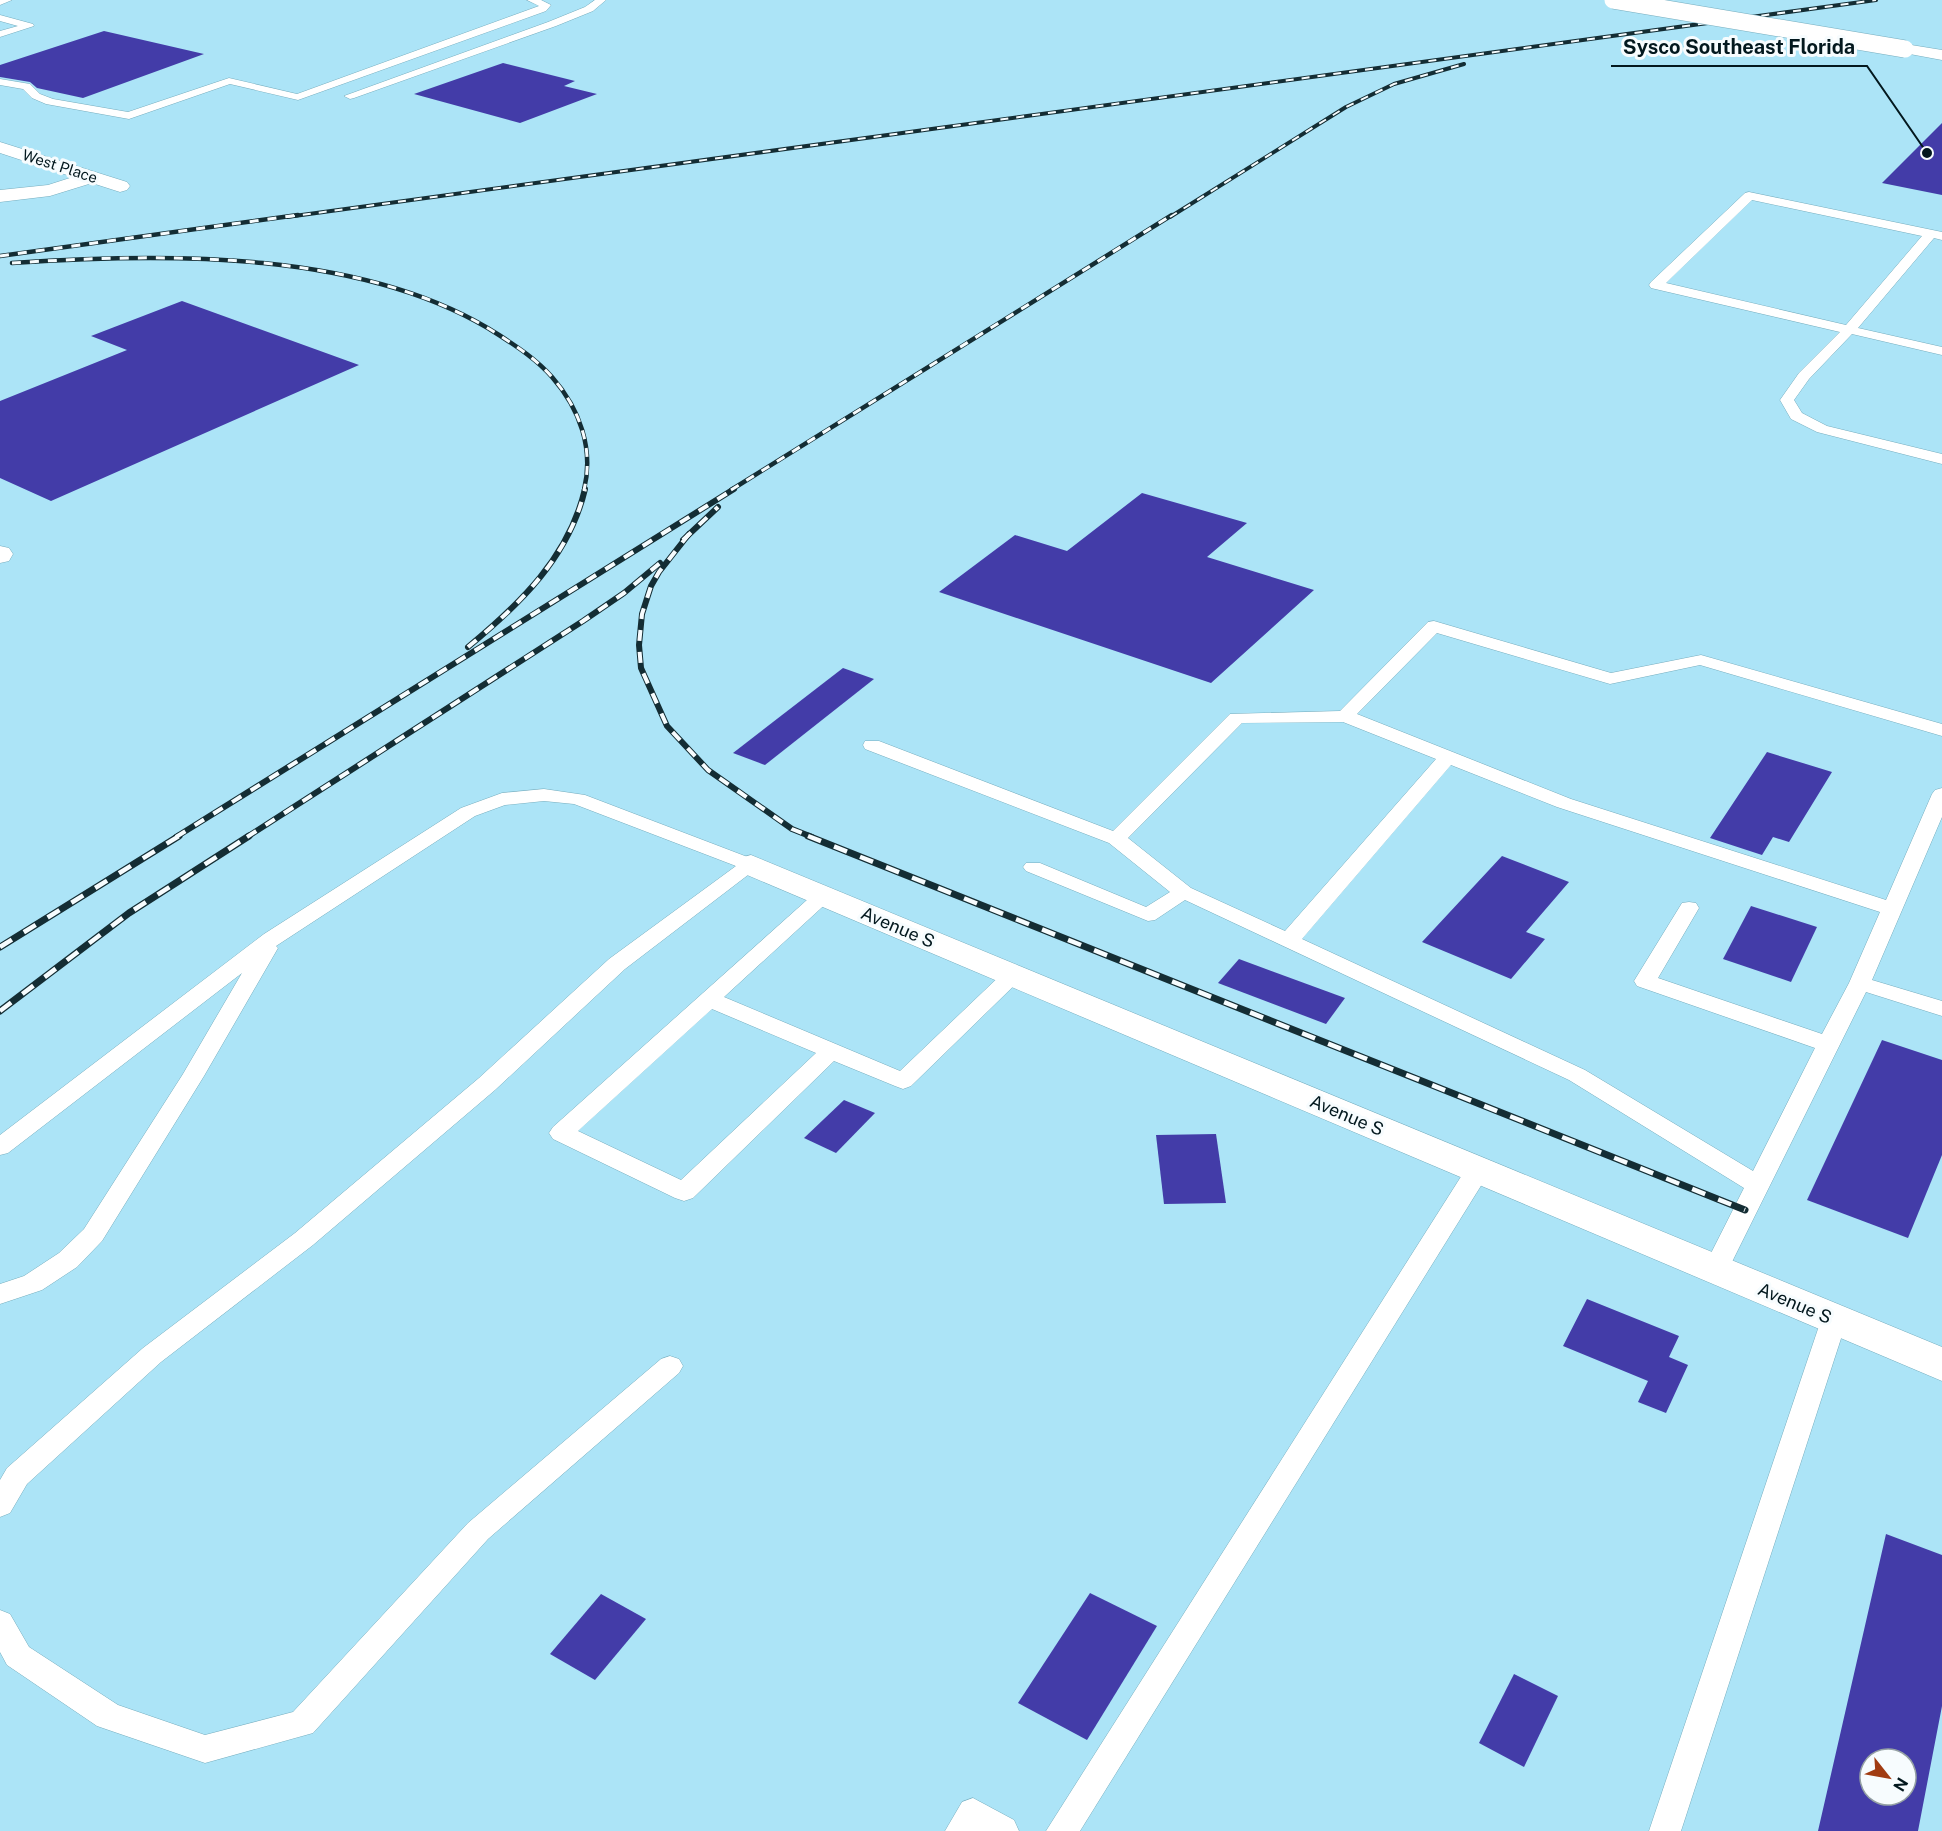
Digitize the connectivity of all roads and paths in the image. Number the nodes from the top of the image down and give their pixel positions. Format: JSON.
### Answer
{"nodes":[{"id":1,"x":8,"y":0,"type":"edge"},
{"id":2,"x":532,"y":0,"type":"edge"},
{"id":3,"x":588,"y":0,"type":"edge"},
{"id":4,"x":601,"y":0,"type":"edge"},
{"id":5,"x":1613,"y":0,"type":"edge"},
{"id":6,"x":1695,"y":0,"type":"edge"},
{"id":7,"x":0,"y":2,"type":"edge"},
{"id":8,"x":574,"y":16,"type":"junction"},
{"id":9,"x":0,"y":18,"type":"edge"},
{"id":10,"x":0,"y":34,"type":"edge"},
{"id":11,"x":1942,"y":40,"type":"edge"},
{"id":12,"x":1942,"y":55,"type":"edge"},
{"id":13,"x":0,"y":82,"type":"edge"},
{"id":14,"x":350,"y":96,"type":"dead end"},
{"id":15,"x":0,"y":147,"type":"edge"},
{"id":16,"x":92,"y":177,"type":"junction"},
{"id":17,"x":120,"y":186,"type":"dead end"},
{"id":18,"x":0,"y":196,"type":"edge"},
{"id":19,"x":1936,"y":235,"type":"edge"},
{"id":20,"x":1850,"y":330,"type":"junction"},
{"id":21,"x":1942,"y":351,"type":"edge"},
{"id":22,"x":1942,"y":459,"type":"edge"},
{"id":23,"x":1345,"y":716,"type":"junction"},
{"id":24,"x":1942,"y":730,"type":"edge"},
{"id":25,"x":873,"y":745,"type":"dead end"},
{"id":26,"x":1448,"y":757,"type":"junction"},
{"id":27,"x":1942,"y":794,"type":"edge"},
{"id":28,"x":1116,"y":839,"type":"junction"},
{"id":29,"x":751,"y":865,"type":"junction"},
{"id":30,"x":1033,"y":867,"type":"dead end"},
{"id":31,"x":1184,"y":892,"type":"junction"},
{"id":32,"x":824,"y":895,"type":"junction"},
{"id":33,"x":1689,"y":908,"type":"dead end"},
{"id":34,"x":1892,"y":909,"type":"junction"},
{"id":35,"x":272,"y":939,"type":"junction"},
{"id":36,"x":1288,"y":940,"type":"junction"},
{"id":37,"x":1014,"y":975,"type":"junction"},
{"id":38,"x":1860,"y":983,"type":"junction"},
{"id":39,"x":709,"y":999,"type":"junction"},
{"id":40,"x":1942,"y":1009,"type":"edge"},
{"id":41,"x":1828,"y":1044,"type":"junction"},
{"id":42,"x":831,"y":1051,"type":"junction"},
{"id":43,"x":0,"y":1147,"type":"edge"},
{"id":44,"x":1478,"y":1170,"type":"junction"},
{"id":45,"x":1758,"y":1185,"type":"junction"},
{"id":46,"x":1716,"y":1269,"type":"junction"},
{"id":47,"x":0,"y":1294,"type":"edge"},
{"id":48,"x":1834,"y":1320,"type":"junction"},
{"id":49,"x":1942,"y":1365,"type":"edge"},
{"id":50,"x":670,"y":1366,"type":"dead end"},
{"id":51,"x":0,"y":1504,"type":"edge"},
{"id":52,"x":0,"y":1623,"type":"edge"},
{"id":53,"x":961,"y":1831,"type":"edge"},
{"id":54,"x":1003,"y":1831,"type":"edge"},
{"id":55,"x":1062,"y":1831,"type":"edge"},
{"id":56,"x":1665,"y":1831,"type":"edge"}],
"edges":[{"from":1,"to":7,"type":"lane"},
{"from":2,"to":13,"type":"lane"},
{"from":3,"to":8,"type":"lane"},
{"from":4,"to":8,"type":"lane"},
{"from":5,"to":12,"type":"street","bridge":true},
{"from":6,"to":11,"type":"street"},
{"from":8,"to":14,"type":"lane"},
{"from":9,"to":10,"type":"lane"},
{"from":15,"to":16,"type":"street","name":"West Place"},
{"from":16,"to":17,"type":"street","name":"West Place"},
{"from":16,"to":18,"type":"street"},
{"from":19,"to":20,"type":"lane"},
{"from":19,"to":20,"type":"lane"},
{"from":20,"to":21,"type":"lane"},
{"from":20,"to":22,"type":"lane"},
{"from":23,"to":24,"type":"lane"},
{"from":23,"to":26,"type":"lane"},
{"from":23,"to":28,"type":"lane"},
{"from":25,"to":28,"type":"lane"},
{"from":26,"to":34,"type":"lane"},
{"from":26,"to":36,"type":"lane"},
{"from":27,"to":34,"type":"lane"},
{"from":28,"to":31,"type":"lane"},
{"from":29,"to":32,"type":"street","name":"Avenue S"},
{"from":29,"to":35,"type":"lane"},
{"from":29,"to":51,"type":"lane"},
{"from":30,"to":31,"type":"lane"},
{"from":31,"to":36,"type":"lane"},
{"from":32,"to":37,"type":"street","name":"Avenue S"},
{"from":32,"to":39,"type":"lane"},
{"from":33,"to":41,"type":"lane"},
{"from":34,"to":38,"type":"lane"},
{"from":35,"to":43,"type":"lane"},
{"from":35,"to":47,"type":"lane"},
{"from":36,"to":45,"type":"lane"},
{"from":37,"to":42,"type":"lane"},
{"from":37,"to":44,"type":"street","name":"Avenue S"},
{"from":38,"to":40,"type":"lane"},
{"from":38,"to":41,"type":"lane"},
{"from":39,"to":42,"type":"lane"},
{"from":39,"to":42,"type":"lane"},
{"from":41,"to":45,"type":"lane"},
{"from":44,"to":46,"type":"street","name":"Avenue S"},
{"from":44,"to":55,"type":"lane"},
{"from":45,"to":46,"type":"lane"},
{"from":46,"to":48,"type":"street","name":"Avenue S"},
{"from":48,"to":49,"type":"street","name":"Avenue S"},
{"from":48,"to":56,"type":"lane"},
{"from":50,"to":52,"type":"lane"},
{"from":53,"to":54,"type":"lane"}]}
